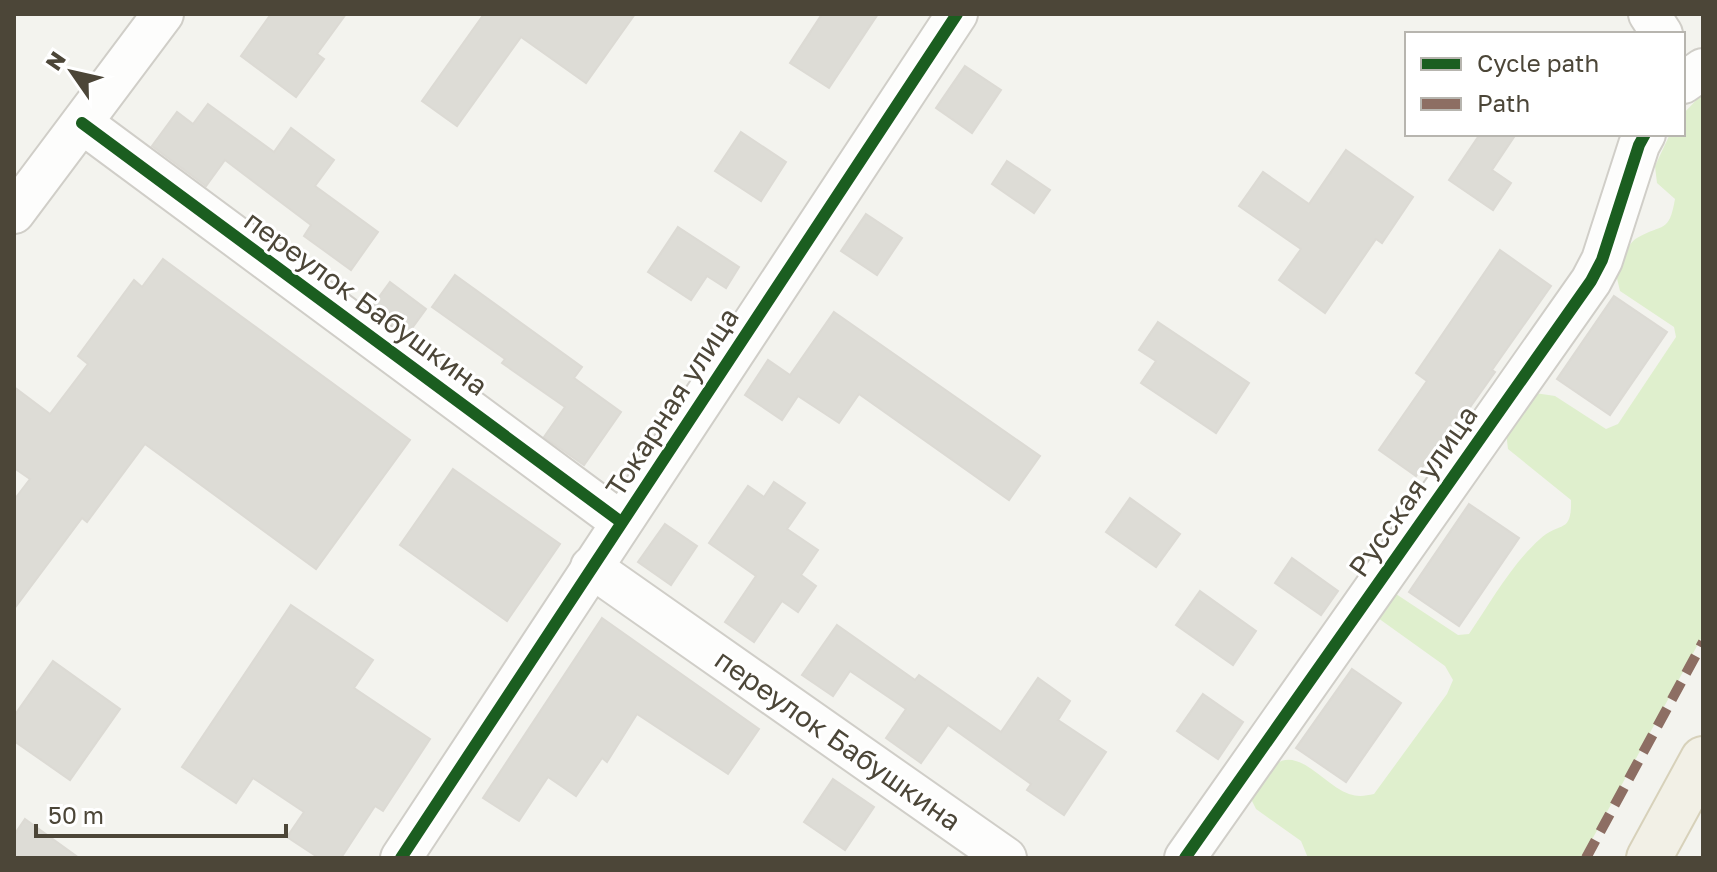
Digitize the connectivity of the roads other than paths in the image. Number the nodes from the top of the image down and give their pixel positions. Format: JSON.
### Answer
{"nodes":[{"id":1,"x":163,"y":14,"type":"edge"},
{"id":2,"x":957,"y":14,"type":"edge"},
{"id":3,"x":1649,"y":14,"type":"edge"},
{"id":4,"x":1661,"y":32,"type":"edge"},
{"id":5,"x":82,"y":123,"type":"junction"},
{"id":6,"x":1644,"y":136,"type":"edge"},
{"id":7,"x":14,"y":213,"type":"edge"},
{"id":8,"x":621,"y":522,"type":"junction"},
{"id":9,"x":591,"y":567,"type":"junction"},
{"id":10,"x":1703,"y":759,"type":"edge"},
{"id":11,"x":401,"y":858,"type":"edge"},
{"id":12,"x":1006,"y":858,"type":"edge"},
{"id":13,"x":1185,"y":858,"type":"edge"},
{"id":14,"x":1649,"y":858,"type":"edge"}],
"edges":[{"from":1,"to":5,"type":"street"},
{"from":2,"to":8,"type":"street","name":"Токарная улица"},
{"from":3,"to":4,"type":"street"},
{"from":5,"to":7,"type":"street"},
{"from":5,"to":8,"type":"street","name":"переулок Бабушкина"},
{"from":6,"to":13,"type":"street","name":"Русская улица"},
{"from":8,"to":9,"type":"street","name":"Токарная улица"},
{"from":9,"to":11,"type":"street","name":"Токарная улица"},
{"from":9,"to":12,"type":"street","name":"переулок Бабушкина"},
{"from":10,"to":14,"type":"main road"}]}
